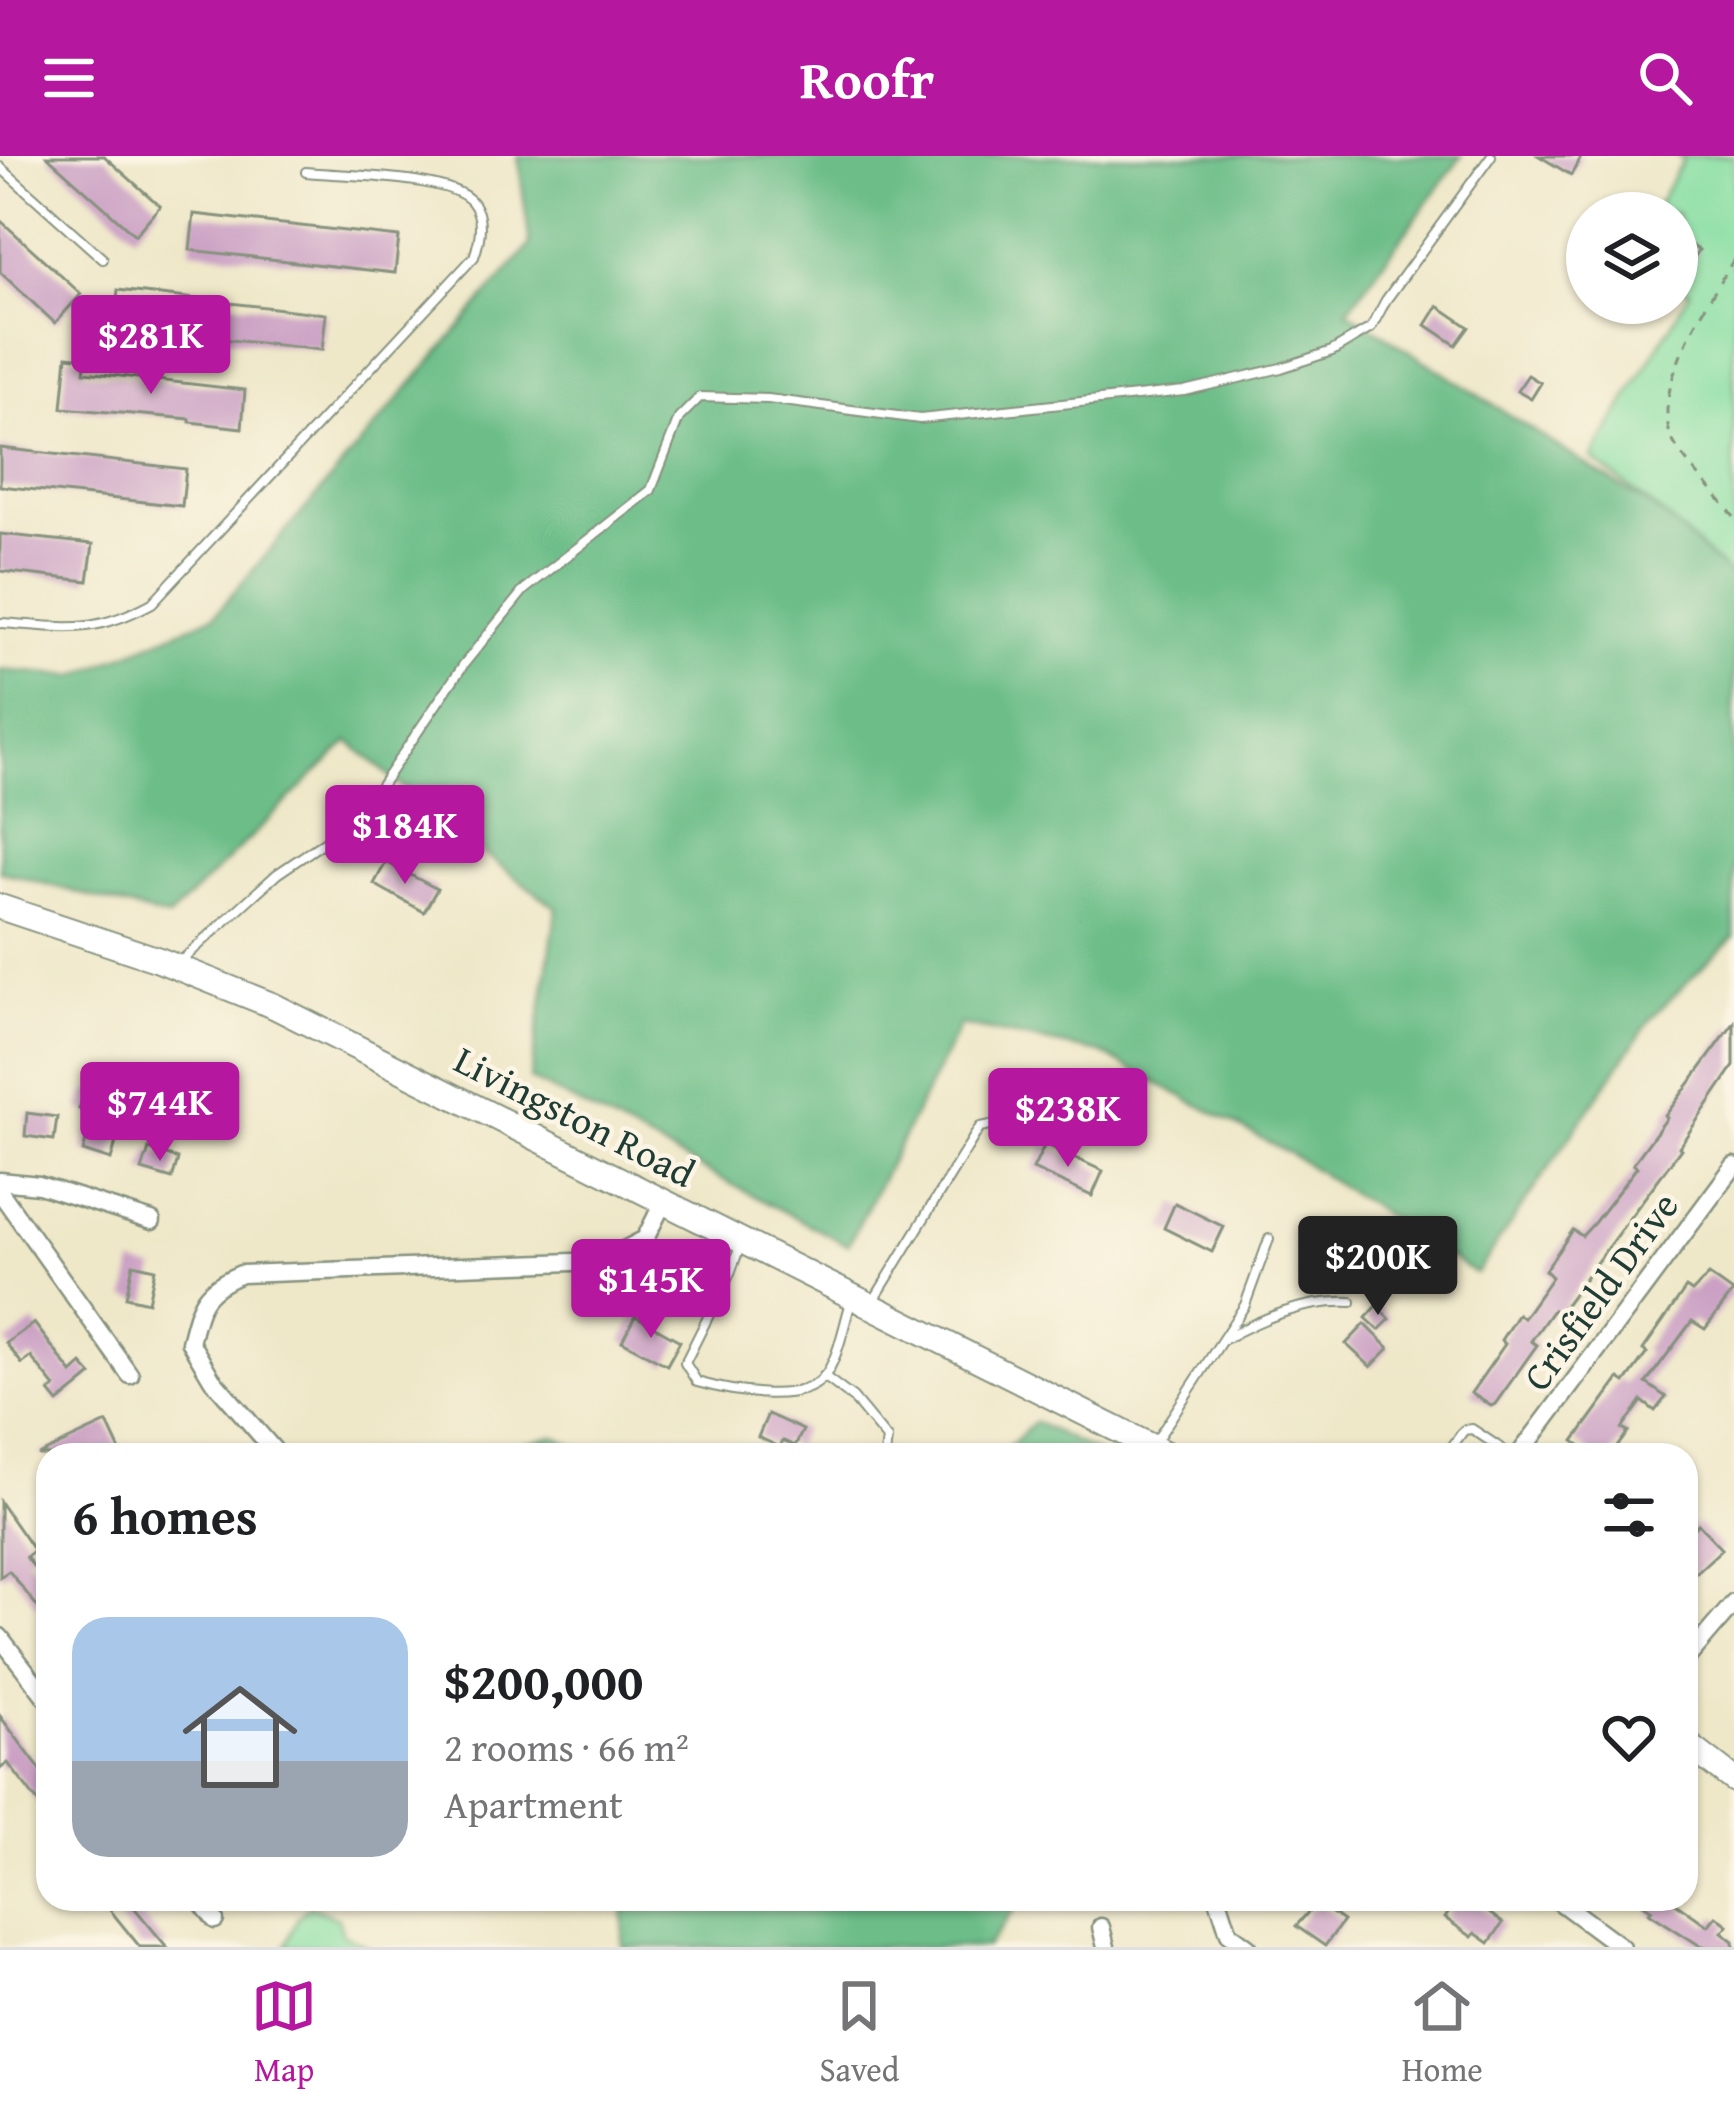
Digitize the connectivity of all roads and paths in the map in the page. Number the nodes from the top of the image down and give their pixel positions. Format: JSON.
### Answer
{"nodes":[{"id":1,"x":1491,"y":156,"type":"edge"},
{"id":2,"x":0,"y":167,"type":"edge"},
{"id":3,"x":306,"y":172,"type":"dead end"},
{"id":4,"x":103,"y":259,"type":"dead end"},
{"id":5,"x":1734,"y":259,"type":"edge"},
{"id":6,"x":1734,"y":517,"type":"edge"},
{"id":7,"x":0,"y":622,"type":"edge"},
{"id":8,"x":0,"y":907,"type":"edge"},
{"id":9,"x":176,"y":966,"type":"junction"},
{"id":10,"x":1065,"y":1144,"type":"dead end"},
{"id":11,"x":1734,"y":1166,"type":"edge"},
{"id":12,"x":0,"y":1181,"type":"edge"},
{"id":13,"x":0,"y":1192,"type":"edge"},
{"id":14,"x":664,"y":1201,"type":"junction"},
{"id":15,"x":152,"y":1221,"type":"dead end"},
{"id":16,"x":1269,"y":1239,"type":"dead end"},
{"id":17,"x":741,"y":1240,"type":"junction"},
{"id":18,"x":861,"y":1302,"type":"junction"},
{"id":19,"x":1351,"y":1302,"type":"dead end"},
{"id":20,"x":1221,"y":1340,"type":"junction"},
{"id":21,"x":130,"y":1375,"type":"dead end"},
{"id":22,"x":824,"y":1376,"type":"junction"},
{"id":23,"x":268,"y":1443,"type":"edge"},
{"id":24,"x":886,"y":1443,"type":"edge"},
{"id":25,"x":1144,"y":1443,"type":"edge"},
{"id":26,"x":1164,"y":1443,"type":"edge"},
{"id":27,"x":1455,"y":1443,"type":"edge"},
{"id":28,"x":1495,"y":1443,"type":"edge"},
{"id":29,"x":1524,"y":1443,"type":"edge"},
{"id":30,"x":1734,"y":1603,"type":"edge"},
{"id":31,"x":0,"y":1637,"type":"edge"},
{"id":32,"x":1698,"y":1645,"type":"edge"},
{"id":33,"x":36,"y":1684,"type":"edge"},
{"id":34,"x":1698,"y":1752,"type":"edge"},
{"id":35,"x":1734,"y":1780,"type":"edge"},
{"id":36,"x":208,"y":1911,"type":"edge"},
{"id":37,"x":1220,"y":1911,"type":"edge"},
{"id":38,"x":1572,"y":1911,"type":"edge"},
{"id":39,"x":215,"y":1920,"type":"dead end"},
{"id":40,"x":1101,"y":1927,"type":"dead end"},
{"id":41,"x":1106,"y":1947,"type":"edge"},
{"id":42,"x":1248,"y":1947,"type":"edge"},
{"id":43,"x":1621,"y":1947,"type":"edge"}],
"edges":[{"from":1,"to":9,"type":"lane"},
{"from":2,"to":4,"type":"lane"},
{"from":3,"to":7,"type":"lane"},
{"from":5,"to":6,"type":"path"},
{"from":8,"to":9,"type":"main road","name":"Livingston Road"},
{"from":9,"to":14,"type":"main road","name":"Livingston Road"},
{"from":10,"to":18,"type":"lane"},
{"from":11,"to":29,"type":"street","name":"Crisfield Drive"},
{"from":12,"to":15,"type":"street"},
{"from":13,"to":21,"type":"street"},
{"from":14,"to":17,"type":"main road","name":"Livingston Road"},
{"from":14,"to":23,"type":"street"},
{"from":16,"to":20,"type":"lane"},
{"from":17,"to":18,"type":"main road","name":"Livingston Road"},
{"from":17,"to":22,"type":"lane"},
{"from":18,"to":22,"type":"lane"},
{"from":18,"to":25,"type":"main road","name":"Livingston Road"},
{"from":19,"to":20,"type":"lane"},
{"from":20,"to":26,"type":"lane"},
{"from":22,"to":24,"type":"lane"},
{"from":27,"to":28,"type":"lane"},
{"from":30,"to":32,"type":"street"},
{"from":31,"to":33,"type":"street"},
{"from":34,"to":35,"type":"main road"},
{"from":36,"to":39,"type":"street"},
{"from":37,"to":42,"type":"street"},
{"from":38,"to":43,"type":"street"},
{"from":40,"to":41,"type":"street"}]}
